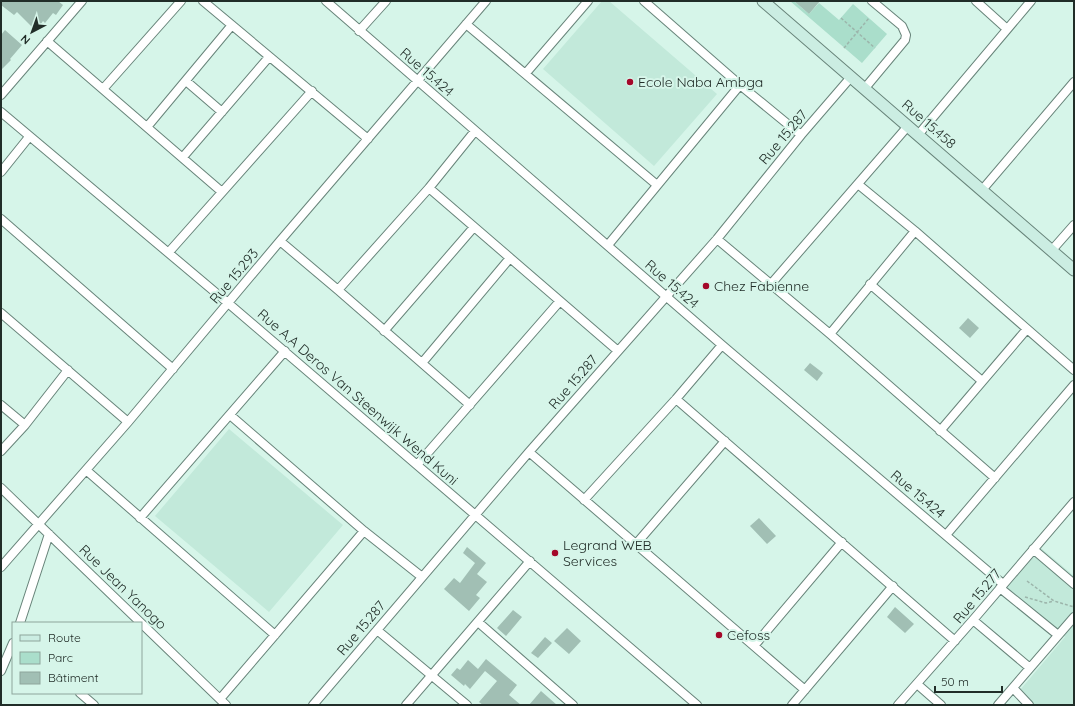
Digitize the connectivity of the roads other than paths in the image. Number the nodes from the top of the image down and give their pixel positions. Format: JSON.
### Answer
{"nodes":[{"id":1,"x":82,"y":1,"type":"edge"},
{"id":2,"x":181,"y":1,"type":"edge"},
{"id":3,"x":203,"y":1,"type":"edge"},
{"id":4,"x":326,"y":1,"type":"edge"},
{"id":5,"x":386,"y":1,"type":"edge"},
{"id":6,"x":486,"y":1,"type":"edge"},
{"id":7,"x":588,"y":1,"type":"edge"},
{"id":8,"x":644,"y":1,"type":"edge"},
{"id":9,"x":763,"y":1,"type":"edge"},
{"id":10,"x":872,"y":1,"type":"edge"},
{"id":11,"x":976,"y":1,"type":"edge"},
{"id":12,"x":1031,"y":1,"type":"edge"},
{"id":13,"x":466,"y":24,"type":"junction"},
{"id":14,"x":232,"y":25,"type":"junction"},
{"id":15,"x":1007,"y":29,"type":"junction"},
{"id":16,"x":359,"y":31,"type":"junction"},
{"id":17,"x":47,"y":41,"type":"junction"},
{"id":18,"x":269,"y":57,"type":"junction"},
{"id":19,"x":526,"y":73,"type":"junction"},
{"id":20,"x":851,"y":77,"type":"junction"},
{"id":21,"x":186,"y":81,"type":"junction"},
{"id":22,"x":418,"y":82,"type":"junction"},
{"id":23,"x":1074,"y":82,"type":"edge"},
{"id":24,"x":740,"y":85,"type":"junction"},
{"id":25,"x":864,"y":88,"type":"junction"},
{"id":26,"x":103,"y":89,"type":"junction"},
{"id":27,"x":312,"y":91,"type":"junction"},
{"id":28,"x":1,"y":96,"type":"edge"},
{"id":29,"x":1,"y":112,"type":"edge"},
{"id":30,"x":222,"y":112,"type":"junction"},
{"id":31,"x":908,"y":126,"type":"junction"},
{"id":32,"x":147,"y":127,"type":"junction"},
{"id":33,"x":475,"y":131,"type":"junction"},
{"id":34,"x":801,"y":135,"type":"junction"},
{"id":35,"x":918,"y":135,"type":"junction"},
{"id":36,"x":29,"y":137,"type":"junction"},
{"id":37,"x":368,"y":139,"type":"junction"},
{"id":38,"x":183,"y":157,"type":"junction"},
{"id":39,"x":1,"y":172,"type":"edge"},
{"id":40,"x":858,"y":184,"type":"junction"},
{"id":41,"x":657,"y":185,"type":"junction"},
{"id":42,"x":429,"y":188,"type":"junction"},
{"id":43,"x":982,"y":190,"type":"junction"},
{"id":44,"x":222,"y":192,"type":"junction"},
{"id":45,"x":1,"y":219,"type":"edge"},
{"id":46,"x":1074,"y":225,"type":"edge"},
{"id":47,"x":474,"y":227,"type":"junction"},
{"id":48,"x":915,"y":231,"type":"junction"},
{"id":49,"x":717,"y":239,"type":"junction"},
{"id":50,"x":280,"y":241,"type":"junction"},
{"id":51,"x":608,"y":244,"type":"junction"},
{"id":52,"x":1052,"y":250,"type":"junction"},
{"id":53,"x":169,"y":252,"type":"junction"},
{"id":54,"x":510,"y":258,"type":"junction"},
{"id":55,"x":1074,"y":270,"type":"edge"},
{"id":56,"x":772,"y":284,"type":"junction"},
{"id":57,"x":870,"y":284,"type":"junction"},
{"id":58,"x":338,"y":290,"type":"junction"},
{"id":59,"x":666,"y":296,"type":"junction"},
{"id":60,"x":560,"y":301,"type":"junction"},
{"id":61,"x":228,"y":303,"type":"junction"},
{"id":62,"x":1,"y":313,"type":"edge"},
{"id":63,"x":1027,"y":329,"type":"junction"},
{"id":64,"x":384,"y":331,"type":"junction"},
{"id":65,"x":830,"y":334,"type":"junction"},
{"id":66,"x":722,"y":345,"type":"junction"},
{"id":67,"x":618,"y":350,"type":"junction"},
{"id":68,"x":285,"y":351,"type":"junction"},
{"id":69,"x":422,"y":364,"type":"junction"},
{"id":70,"x":173,"y":368,"type":"junction"},
{"id":71,"x":68,"y":370,"type":"junction"},
{"id":72,"x":1074,"y":370,"type":"edge"},
{"id":73,"x":982,"y":382,"type":"junction"},
{"id":74,"x":1074,"y":385,"type":"edge"},
{"id":75,"x":676,"y":399,"type":"junction"},
{"id":76,"x":1,"y":405,"type":"edge"},
{"id":77,"x":470,"y":405,"type":"junction"},
{"id":78,"x":230,"y":415,"type":"junction"},
{"id":79,"x":128,"y":422,"type":"junction"},
{"id":80,"x":25,"y":425,"type":"junction"},
{"id":81,"x":940,"y":431,"type":"junction"},
{"id":82,"x":726,"y":441,"type":"junction"},
{"id":83,"x":1,"y":451,"type":"edge"},
{"id":84,"x":529,"y":452,"type":"junction"},
{"id":85,"x":417,"y":465,"type":"junction"},
{"id":86,"x":86,"y":470,"type":"junction"},
{"id":87,"x":995,"y":478,"type":"junction"},
{"id":88,"x":1,"y":488,"type":"edge"},
{"id":89,"x":584,"y":500,"type":"junction"},
{"id":90,"x":1074,"y":502,"type":"edge"},
{"id":91,"x":476,"y":515,"type":"junction"},
{"id":92,"x":140,"y":518,"type":"junction"},
{"id":93,"x":39,"y":524,"type":"junction"},
{"id":94,"x":364,"y":530,"type":"junction"},
{"id":95,"x":49,"y":534,"type":"junction"},
{"id":96,"x":946,"y":535,"type":"junction"},
{"id":97,"x":842,"y":542,"type":"junction"},
{"id":98,"x":636,"y":544,"type":"junction"},
{"id":99,"x":1033,"y":549,"type":"junction"},
{"id":100,"x":530,"y":561,"type":"junction"},
{"id":101,"x":1,"y":567,"type":"edge"},
{"id":102,"x":422,"y":577,"type":"junction"},
{"id":103,"x":1074,"y":584,"type":"edge"},
{"id":104,"x":893,"y":586,"type":"junction"},
{"id":105,"x":1002,"y":586,"type":"junction"},
{"id":106,"x":1074,"y":617,"type":"edge"},
{"id":107,"x":973,"y":620,"type":"junction"},
{"id":108,"x":20,"y":622,"type":"edge"},
{"id":109,"x":140,"y":622,"type":"edge"},
{"id":110,"x":478,"y":622,"type":"junction"},
{"id":111,"x":142,"y":624,"type":"edge"},
{"id":112,"x":377,"y":630,"type":"junction"},
{"id":113,"x":275,"y":635,"type":"junction"},
{"id":114,"x":1058,"y":635,"type":"junction"},
{"id":115,"x":955,"y":641,"type":"junction"},
{"id":116,"x":12,"y":645,"type":"edge"},
{"id":117,"x":754,"y":646,"type":"junction"},
{"id":118,"x":1030,"y":668,"type":"junction"},
{"id":119,"x":1,"y":671,"type":"edge"},
{"id":120,"x":432,"y":676,"type":"junction"},
{"id":121,"x":917,"y":684,"type":"junction"},
{"id":122,"x":1013,"y":688,"type":"junction"},
{"id":123,"x":805,"y":690,"type":"junction"},
{"id":124,"x":81,"y":694,"type":"edge"},
{"id":125,"x":220,"y":699,"type":"junction"},
{"id":126,"x":94,"y":705,"type":"edge"},
{"id":127,"x":226,"y":705,"type":"edge"},
{"id":128,"x":313,"y":705,"type":"edge"},
{"id":129,"x":406,"y":705,"type":"edge"},
{"id":130,"x":467,"y":705,"type":"edge"},
{"id":131,"x":573,"y":705,"type":"edge"},
{"id":132,"x":696,"y":705,"type":"edge"},
{"id":133,"x":792,"y":705,"type":"edge"},
{"id":134,"x":898,"y":705,"type":"edge"},
{"id":135,"x":941,"y":705,"type":"edge"},
{"id":136,"x":998,"y":705,"type":"edge"},
{"id":137,"x":1029,"y":705,"type":"edge"}],
"edges":[{"from":1,"to":17,"type":"street"},
{"from":2,"to":26,"type":"street"},
{"from":3,"to":14,"type":"street"},
{"from":4,"to":16,"type":"street","name":"Rue 15.424"},
{"from":5,"to":16,"type":"street"},
{"from":6,"to":13,"type":"street","name":"Rue 15.293"},
{"from":7,"to":19,"type":"street"},
{"from":8,"to":24,"type":"street"},
{"from":9,"to":20,"type":"main road","name":"Rue 15.458"},
{"from":10,"to":25,"type":"street"},
{"from":11,"to":15,"type":"street"},
{"from":12,"to":15,"type":"street"},
{"from":13,"to":19,"type":"street"},
{"from":13,"to":22,"type":"street","name":"Rue 15.293"},
{"from":14,"to":18,"type":"street"},
{"from":14,"to":21,"type":"street"},
{"from":15,"to":35,"type":"street"},
{"from":16,"to":22,"type":"street","name":"Rue 15.424"},
{"from":17,"to":26,"type":"street"},
{"from":17,"to":28,"type":"street"},
{"from":18,"to":27,"type":"street"},
{"from":18,"to":30,"type":"street"},
{"from":19,"to":41,"type":"street"},
{"from":20,"to":25,"type":"main road","name":"Rue 15.458"},
{"from":20,"to":34,"type":"street","name":"Rue 15.287"},
{"from":21,"to":30,"type":"street"},
{"from":21,"to":32,"type":"street"},
{"from":22,"to":33,"type":"street","name":"Rue 15.424"},
{"from":22,"to":37,"type":"street","name":"Rue 15.293"},
{"from":23,"to":43,"type":"street"},
{"from":24,"to":34,"type":"street"},
{"from":24,"to":41,"type":"street"},
{"from":25,"to":31,"type":"main road","name":"Rue 15.458"},
{"from":26,"to":32,"type":"street"},
{"from":27,"to":37,"type":"street"},
{"from":27,"to":44,"type":"street"},
{"from":29,"to":36,"type":"street","name":"Rue A.A Deros Van Steenwijk Wend Kuni"},
{"from":30,"to":38,"type":"street"},
{"from":31,"to":35,"type":"main road","name":"Rue 15.458"},
{"from":31,"to":40,"type":"street"},
{"from":32,"to":38,"type":"street"},
{"from":33,"to":42,"type":"street"},
{"from":33,"to":51,"type":"street","name":"Rue 15.424"},
{"from":34,"to":49,"type":"street","name":"Rue 15.287"},
{"from":35,"to":43,"type":"main road","name":"Rue 15.458"},
{"from":36,"to":39,"type":"street"},
{"from":36,"to":53,"type":"street","name":"Rue A.A Deros Van Steenwijk Wend Kuni"},
{"from":37,"to":50,"type":"street","name":"Rue 15.293"},
{"from":38,"to":44,"type":"street"},
{"from":40,"to":48,"type":"street"},
{"from":40,"to":56,"type":"street"},
{"from":41,"to":51,"type":"street"},
{"from":42,"to":47,"type":"street"},
{"from":42,"to":58,"type":"street"},
{"from":43,"to":52,"type":"main road","name":"Rue 15.458"},
{"from":44,"to":53,"type":"street"},
{"from":45,"to":70,"type":"street"},
{"from":46,"to":52,"type":"street"},
{"from":47,"to":54,"type":"street"},
{"from":47,"to":64,"type":"street"},
{"from":48,"to":57,"type":"street"},
{"from":48,"to":63,"type":"street"},
{"from":49,"to":56,"type":"street"},
{"from":49,"to":59,"type":"street","name":"Rue 15.287"},
{"from":50,"to":58,"type":"street"},
{"from":50,"to":61,"type":"street","name":"Rue 15.293"},
{"from":51,"to":59,"type":"street","name":"Rue 15.424"},
{"from":52,"to":55,"type":"main road","name":"Rue 15.458"},
{"from":53,"to":61,"type":"street","name":"Rue A.A Deros Van Steenwijk Wend Kuni"},
{"from":54,"to":60,"type":"street"},
{"from":54,"to":69,"type":"street"},
{"from":56,"to":65,"type":"street"},
{"from":57,"to":65,"type":"street"},
{"from":57,"to":73,"type":"street"},
{"from":58,"to":64,"type":"street"},
{"from":59,"to":66,"type":"street","name":"Rue 15.424"},
{"from":59,"to":67,"type":"street","name":"Rue 15.287"},
{"from":60,"to":67,"type":"street"},
{"from":60,"to":77,"type":"street"},
{"from":61,"to":68,"type":"street","name":"Rue A.A Deros Van Steenwijk Wend Kuni"},
{"from":61,"to":70,"type":"street","name":"Rue 15.293"},
{"from":62,"to":71,"type":"street"},
{"from":63,"to":72,"type":"street"},
{"from":63,"to":73,"type":"street"},
{"from":64,"to":69,"type":"street"},
{"from":65,"to":81,"type":"street"},
{"from":66,"to":75,"type":"street"},
{"from":66,"to":96,"type":"street","name":"Rue 15.424"},
{"from":67,"to":84,"type":"street","name":"Rue 15.287"},
{"from":68,"to":78,"type":"street"},
{"from":68,"to":85,"type":"street","name":"Rue A.A Deros Van Steenwijk Wend Kuni"},
{"from":69,"to":77,"type":"street"},
{"from":70,"to":79,"type":"street","name":"Rue 15.293"},
{"from":71,"to":79,"type":"street"},
{"from":71,"to":80,"type":"street"},
{"from":73,"to":81,"type":"street"},
{"from":74,"to":87,"type":"street"},
{"from":75,"to":82,"type":"street"},
{"from":75,"to":89,"type":"street"},
{"from":76,"to":80,"type":"street"},
{"from":77,"to":85,"type":"street"},
{"from":78,"to":92,"type":"street"},
{"from":78,"to":94,"type":"street"},
{"from":79,"to":86,"type":"street","name":"Rue 15.293"},
{"from":80,"to":83,"type":"street"},
{"from":81,"to":87,"type":"street"},
{"from":82,"to":97,"type":"street"},
{"from":82,"to":98,"type":"street"},
{"from":84,"to":89,"type":"street"},
{"from":84,"to":91,"type":"street","name":"Rue 15.287"},
{"from":85,"to":91,"type":"street","name":"Rue A.A Deros Van Steenwijk Wend Kuni"},
{"from":86,"to":92,"type":"street"},
{"from":86,"to":93,"type":"street","name":"Rue 15.293"},
{"from":87,"to":96,"type":"street"},
{"from":88,"to":93,"type":"street","name":"Rue Jean Yanogo"},
{"from":89,"to":98,"type":"street"},
{"from":90,"to":99,"type":"street","name":"Rue 15.277"},
{"from":91,"to":100,"type":"street","name":"Rue A.A Deros Van Steenwijk Wend Kuni"},
{"from":91,"to":102,"type":"street","name":"Rue 15.287"},
{"from":92,"to":113,"type":"street"},
{"from":93,"to":95,"type":"street","name":"Rue Jean Yanogo"},
{"from":93,"to":101,"type":"street","name":"Rue 15.293"},
{"from":94,"to":102,"type":"street"},
{"from":94,"to":113,"type":"street"},
{"from":95,"to":108,"type":"street"},
{"from":95,"to":109,"type":"street","name":"Rue Jean Yanogo"},
{"from":96,"to":105,"type":"street","name":"Rue 15.424"},
{"from":97,"to":104,"type":"street"},
{"from":97,"to":117,"type":"street"},
{"from":98,"to":117,"type":"street"},
{"from":99,"to":103,"type":"street"},
{"from":99,"to":105,"type":"street","name":"Rue 15.277"},
{"from":100,"to":110,"type":"street"},
{"from":100,"to":132,"type":"street","name":"Rue A.A Deros Van Steenwijk Wend Kuni"},
{"from":102,"to":112,"type":"street","name":"Rue 15.287"},
{"from":104,"to":115,"type":"street"},
{"from":104,"to":123,"type":"street"},
{"from":105,"to":107,"type":"street","name":"Rue 15.277"},
{"from":105,"to":114,"type":"street","name":"Rue 15.424"},
{"from":106,"to":114,"type":"street"},
{"from":107,"to":115,"type":"street","name":"Rue 15.277"},
{"from":107,"to":118,"type":"street"},
{"from":110,"to":120,"type":"street"},
{"from":110,"to":131,"type":"street"},
{"from":111,"to":125,"type":"street","name":"Rue Jean Yanogo"},
{"from":112,"to":120,"type":"street"},
{"from":112,"to":128,"type":"street","name":"Rue 15.287"},
{"from":113,"to":125,"type":"street"},
{"from":114,"to":118,"type":"street"},
{"from":115,"to":121,"type":"street","name":"Rue 15.277"},
{"from":116,"to":119,"type":"street"},
{"from":117,"to":123,"type":"street"},
{"from":118,"to":122,"type":"street"},
{"from":120,"to":129,"type":"street"},
{"from":120,"to":130,"type":"street"},
{"from":121,"to":134,"type":"street","name":"Rue 15.277"},
{"from":121,"to":135,"type":"street"},
{"from":122,"to":136,"type":"street"},
{"from":122,"to":137,"type":"street"},
{"from":123,"to":133,"type":"street"},
{"from":124,"to":126,"type":"street"},
{"from":125,"to":127,"type":"street","name":"Rue Jean Yanogo"}]}
